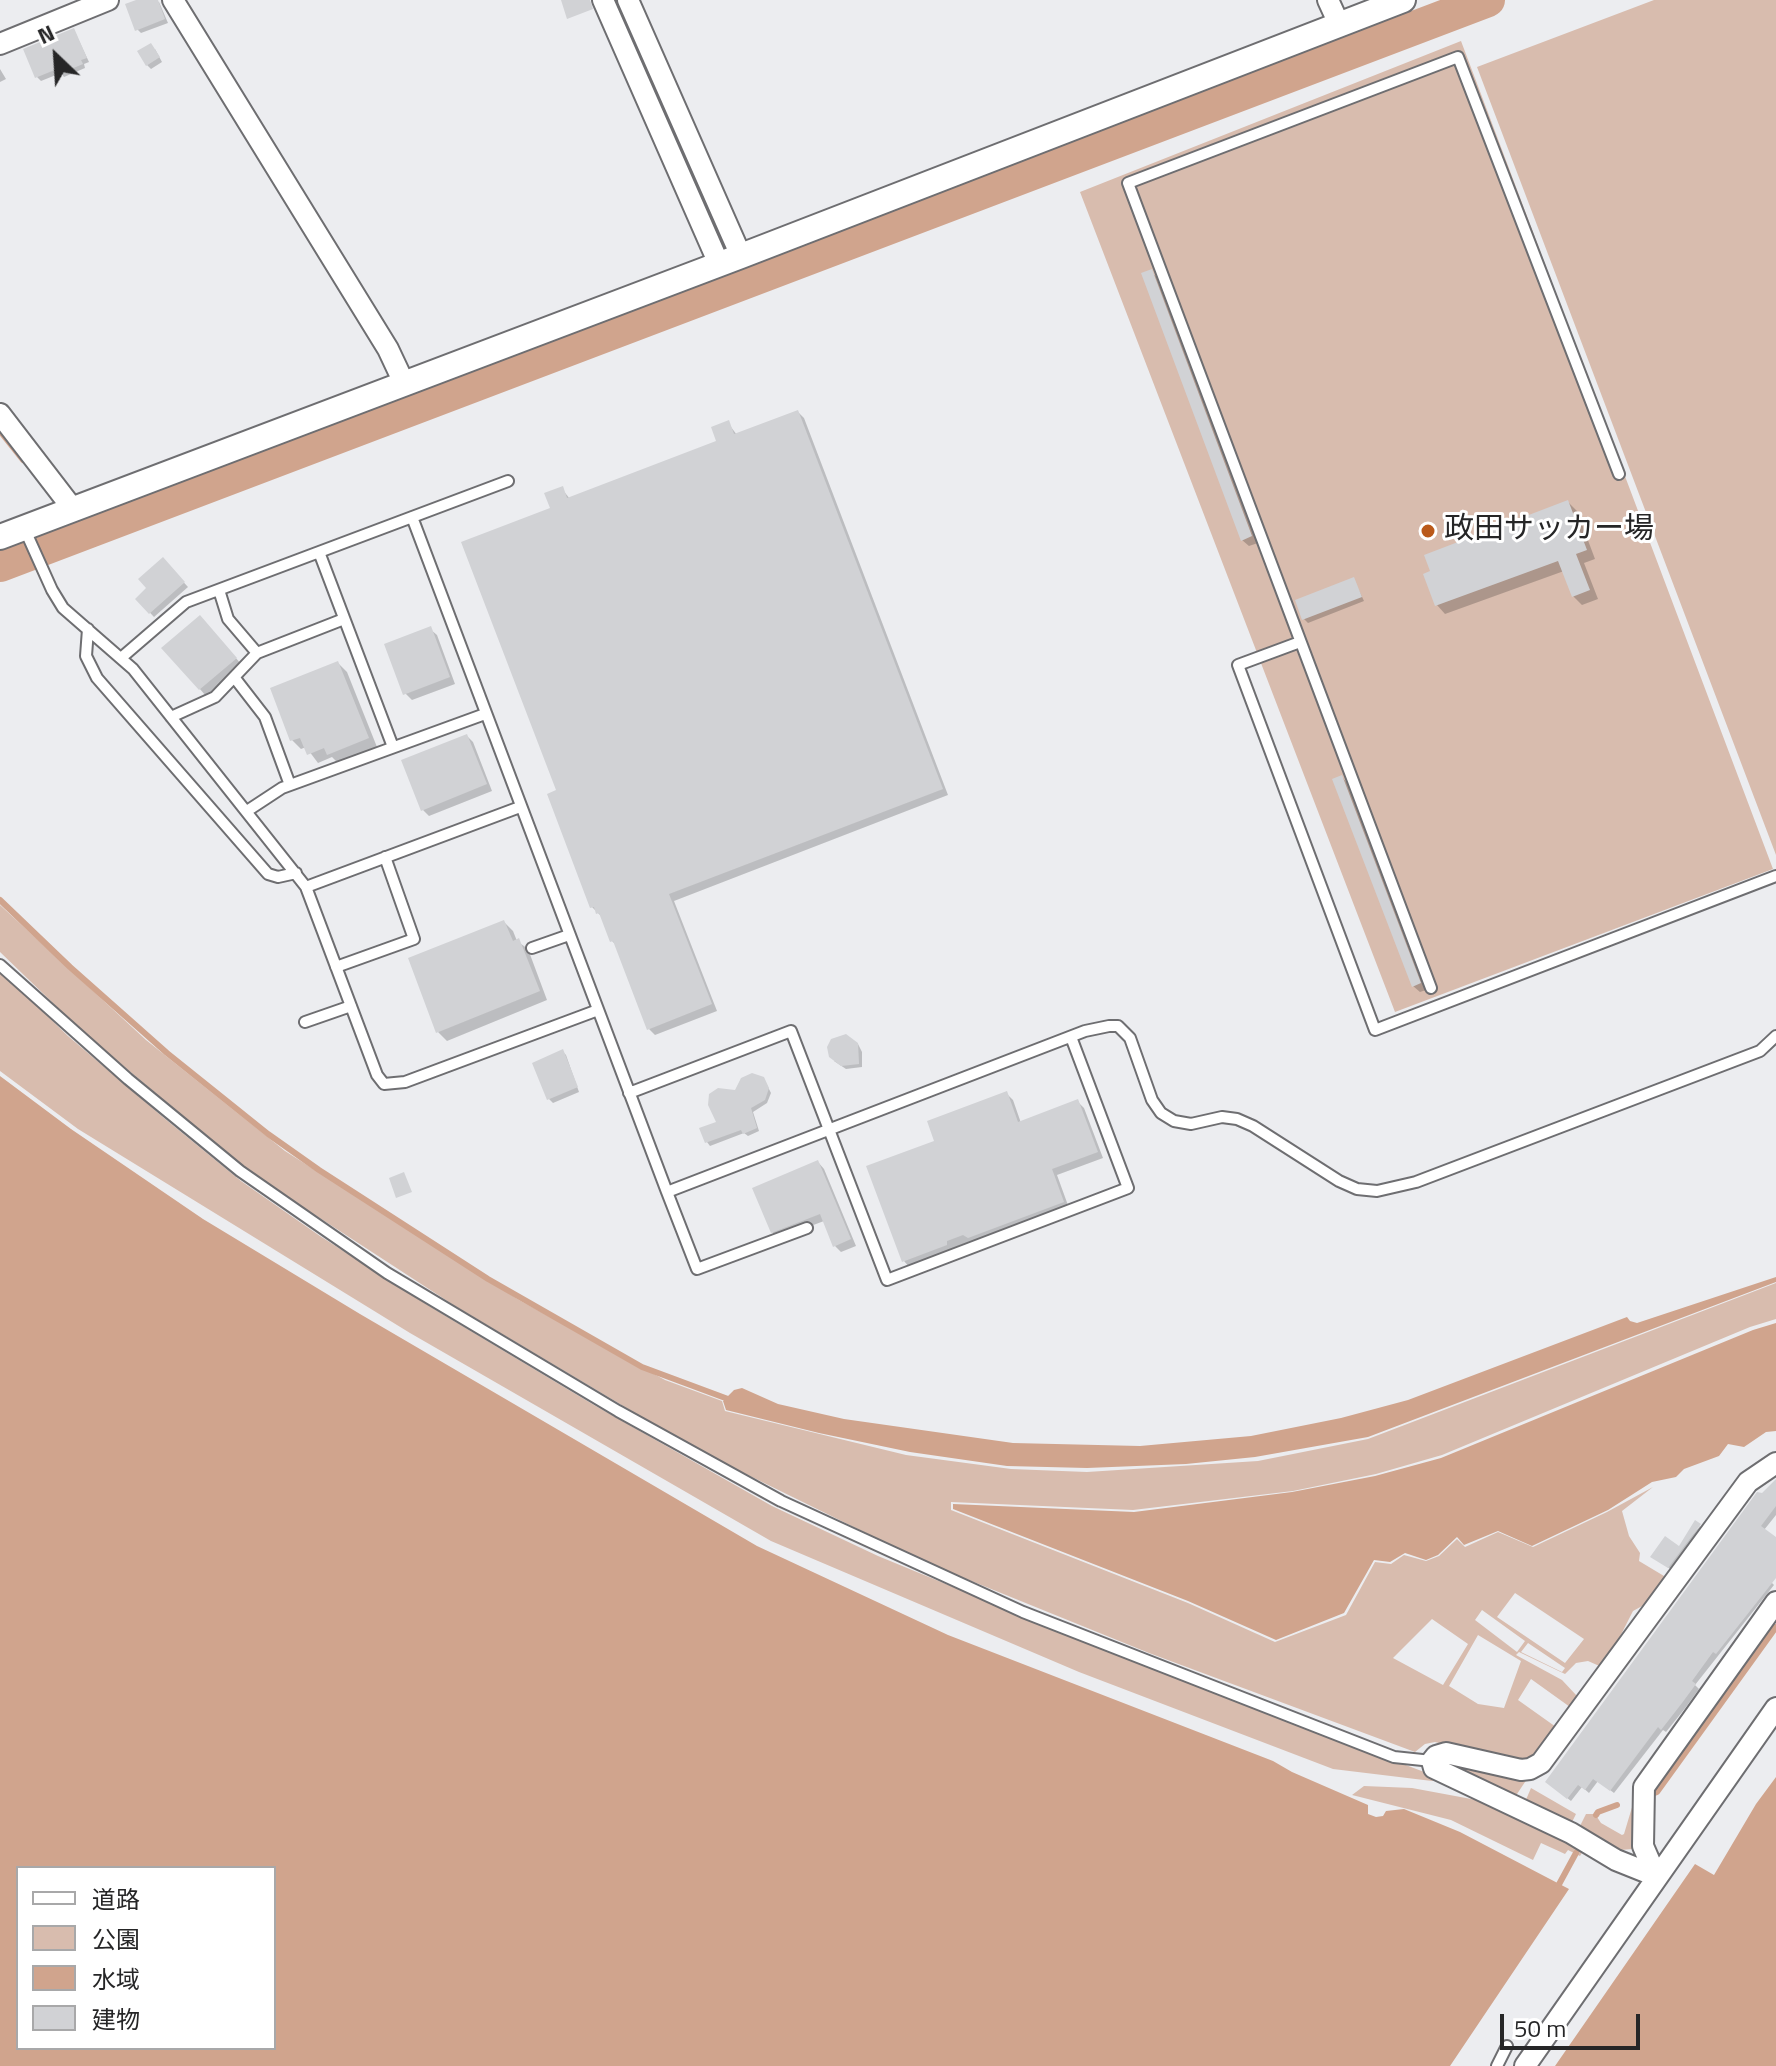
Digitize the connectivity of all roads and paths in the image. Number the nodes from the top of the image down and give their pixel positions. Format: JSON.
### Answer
{"nodes":[{"id":1,"x":108,"y":0,"type":"edge"},
{"id":2,"x":173,"y":0,"type":"edge"},
{"id":3,"x":603,"y":0,"type":"edge"},
{"id":4,"x":628,"y":0,"type":"edge"},
{"id":5,"x":1328,"y":0,"type":"edge"},
{"id":6,"x":1403,"y":0,"type":"edge"},
{"id":7,"x":1339,"y":24,"type":"junction"},
{"id":8,"x":0,"y":44,"type":"edge"},
{"id":9,"x":730,"y":260,"type":"junction"},
{"id":10,"x":404,"y":383,"type":"junction"},
{"id":11,"x":0,"y":414,"type":"edge"},
{"id":12,"x":1619,"y":474,"type":"dead end"},
{"id":13,"x":508,"y":481,"type":"dead end"},
{"id":14,"x":73,"y":509,"type":"junction"},
{"id":15,"x":412,"y":517,"type":"junction"},
{"id":16,"x":28,"y":536,"type":"junction"},
{"id":17,"x":0,"y":537,"type":"edge"},
{"id":18,"x":319,"y":552,"type":"junction"},
{"id":19,"x":219,"y":590,"type":"junction"},
{"id":20,"x":344,"y":619,"type":"junction"},
{"id":21,"x":88,"y":629,"type":"junction"},
{"id":22,"x":1300,"y":642,"type":"junction"},
{"id":23,"x":257,"y":653,"type":"junction"},
{"id":24,"x":121,"y":658,"type":"junction"},
{"id":25,"x":234,"y":677,"type":"junction"},
{"id":26,"x":485,"y":714,"type":"junction"},
{"id":27,"x":171,"y":717,"type":"junction"},
{"id":28,"x":393,"y":747,"type":"junction"},
{"id":29,"x":290,"y":785,"type":"junction"},
{"id":30,"x":520,"y":807,"type":"junction"},
{"id":31,"x":247,"y":811,"type":"junction"},
{"id":32,"x":385,"y":857,"type":"junction"},
{"id":33,"x":296,"y":873,"type":"junction"},
{"id":34,"x":1776,"y":876,"type":"edge"},
{"id":35,"x":306,"y":887,"type":"junction"},
{"id":36,"x":569,"y":935,"type":"junction"},
{"id":37,"x":532,"y":948,"type":"dead end"},
{"id":38,"x":0,"y":965,"type":"edge"},
{"id":39,"x":336,"y":967,"type":"junction"},
{"id":40,"x":1431,"y":988,"type":"dead end"},
{"id":41,"x":351,"y":1006,"type":"junction"},
{"id":42,"x":598,"y":1010,"type":"junction"},
{"id":43,"x":305,"y":1022,"type":"dead end"},
{"id":44,"x":1776,"y":1036,"type":"edge"},
{"id":45,"x":1071,"y":1037,"type":"junction"},
{"id":46,"x":629,"y":1093,"type":"junction"},
{"id":47,"x":830,"y":1130,"type":"junction"},
{"id":48,"x":667,"y":1192,"type":"junction"},
{"id":49,"x":807,"y":1228,"type":"dead end"},
{"id":50,"x":1776,"y":1463,"type":"edge"},
{"id":51,"x":1776,"y":1602,"type":"edge"},
{"id":52,"x":1776,"y":1708,"type":"edge"},
{"id":53,"x":1432,"y":1761,"type":"junction"},
{"id":54,"x":1656,"y":1876,"type":"junction"},
{"id":55,"x":1507,"y":2046,"type":"dead end"},
{"id":56,"x":1497,"y":2066,"type":"edge"},
{"id":57,"x":1525,"y":2066,"type":"edge"}],
"edges":[{"from":1,"to":8,"type":"street"},
{"from":2,"to":10,"type":"street"},
{"from":3,"to":9,"type":"street"},
{"from":4,"to":9,"type":"street"},
{"from":5,"to":7,"type":"street"},
{"from":6,"to":7,"type":"street"},
{"from":7,"to":9,"type":"street"},
{"from":9,"to":10,"type":"street"},
{"from":10,"to":14,"type":"street"},
{"from":11,"to":14,"type":"street"},
{"from":12,"to":22,"type":"lane"},
{"from":13,"to":15,"type":"lane"},
{"from":14,"to":16,"type":"street"},
{"from":15,"to":18,"type":"lane"},
{"from":15,"to":26,"type":"lane"},
{"from":16,"to":17,"type":"street"},
{"from":16,"to":21,"type":"lane"},
{"from":18,"to":19,"type":"lane"},
{"from":18,"to":20,"type":"lane"},
{"from":19,"to":23,"type":"lane"},
{"from":19,"to":24,"type":"lane"},
{"from":20,"to":23,"type":"lane"},
{"from":20,"to":28,"type":"lane"},
{"from":21,"to":24,"type":"lane"},
{"from":21,"to":33,"type":"lane"},
{"from":22,"to":34,"type":"lane"},
{"from":22,"to":40,"type":"lane"},
{"from":23,"to":25,"type":"lane"},
{"from":24,"to":27,"type":"lane"},
{"from":25,"to":27,"type":"lane"},
{"from":25,"to":29,"type":"lane"},
{"from":26,"to":28,"type":"lane"},
{"from":26,"to":30,"type":"lane"},
{"from":27,"to":31,"type":"lane"},
{"from":28,"to":29,"type":"lane"},
{"from":29,"to":31,"type":"lane"},
{"from":30,"to":32,"type":"lane"},
{"from":30,"to":36,"type":"lane"},
{"from":31,"to":33,"type":"lane"},
{"from":32,"to":35,"type":"lane"},
{"from":32,"to":39,"type":"lane"},
{"from":33,"to":35,"type":"lane"},
{"from":35,"to":39,"type":"lane"},
{"from":36,"to":37,"type":"lane"},
{"from":36,"to":42,"type":"lane"},
{"from":38,"to":53,"type":"lane"},
{"from":39,"to":41,"type":"lane"},
{"from":41,"to":42,"type":"lane"},
{"from":41,"to":43,"type":"lane"},
{"from":42,"to":46,"type":"lane"},
{"from":44,"to":45,"type":"lane"},
{"from":45,"to":47,"type":"lane"},
{"from":45,"to":47,"type":"lane"},
{"from":46,"to":47,"type":"lane"},
{"from":46,"to":48,"type":"lane"},
{"from":47,"to":48,"type":"lane"},
{"from":48,"to":49,"type":"lane"},
{"from":50,"to":53,"type":"street"},
{"from":51,"to":54,"type":"street"},
{"from":52,"to":54,"type":"street"},
{"from":53,"to":54,"type":"street"},
{"from":54,"to":57,"type":"street"},
{"from":55,"to":56,"type":"lane"}]}
